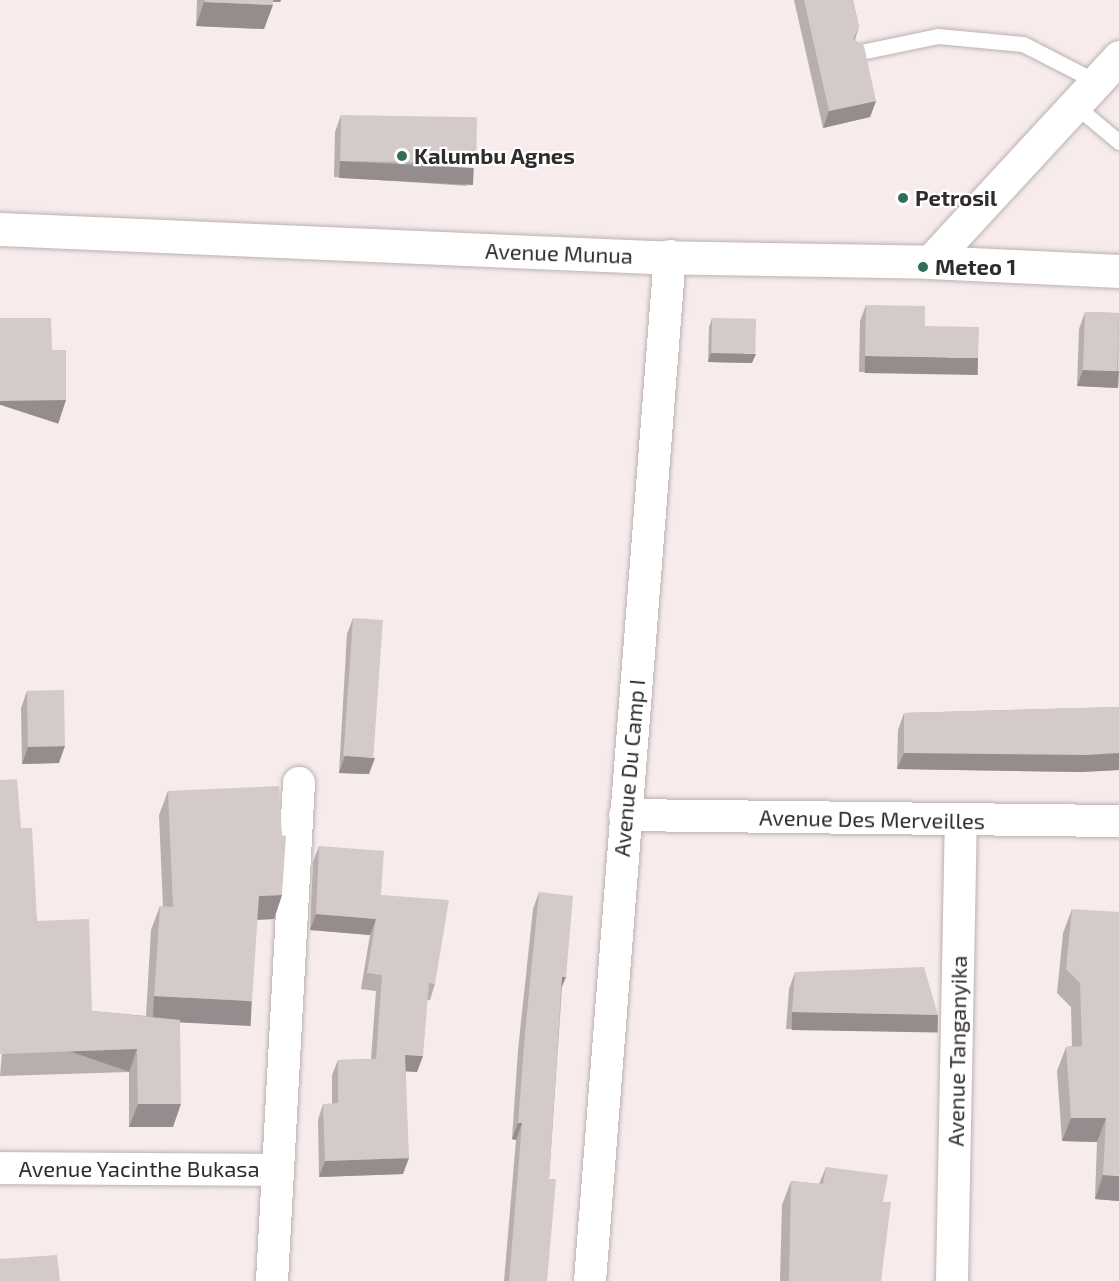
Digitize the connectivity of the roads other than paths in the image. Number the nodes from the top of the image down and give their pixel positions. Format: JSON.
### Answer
{"nodes":[{"id":1,"x":856,"y":53,"type":"edge"},
{"id":2,"x":1119,"y":57,"type":"edge"},
{"id":3,"x":1086,"y":94,"type":"junction"},
{"id":4,"x":1119,"y":142,"type":"edge"},
{"id":5,"x":0,"y":229,"type":"edge"},
{"id":6,"x":670,"y":256,"type":"junction"},
{"id":7,"x":930,"y":262,"type":"junction"},
{"id":8,"x":1119,"y":271,"type":"edge"},
{"id":9,"x":299,"y":783,"type":"dead end"},
{"id":10,"x":625,"y":815,"type":"junction"},
{"id":11,"x":961,"y":821,"type":"junction"},
{"id":12,"x":1119,"y":822,"type":"edge"},
{"id":13,"x":0,"y":1168,"type":"edge"},
{"id":14,"x":278,"y":1170,"type":"junction"},
{"id":15,"x":272,"y":1281,"type":"edge"},
{"id":16,"x":590,"y":1281,"type":"edge"},
{"id":17,"x":952,"y":1281,"type":"edge"}],
"edges":[{"from":1,"to":3,"type":"lane"},
{"from":2,"to":3,"type":"main road"},
{"from":3,"to":4,"type":"lane"},
{"from":3,"to":7,"type":"main road"},
{"from":5,"to":6,"type":"main road","name":"Avenue Munua"},
{"from":6,"to":7,"type":"main road","name":"Avenue Munua"},
{"from":6,"to":10,"type":"street","name":"Avenue Du Camp I"},
{"from":7,"to":8,"type":"main road","name":"Avenue Munua"},
{"from":9,"to":14,"type":"street"},
{"from":10,"to":11,"type":"street","name":"Avenue Des Merveilles"},
{"from":10,"to":16,"type":"street","name":"Avenue Du Camp I"},
{"from":11,"to":12,"type":"street","name":"Avenue Des Merveilles"},
{"from":11,"to":17,"type":"street","name":"Avenue Tanganyika"},
{"from":13,"to":14,"type":"street","name":"Avenue Yacinthe Bukasa"},
{"from":14,"to":15,"type":"street"}]}
